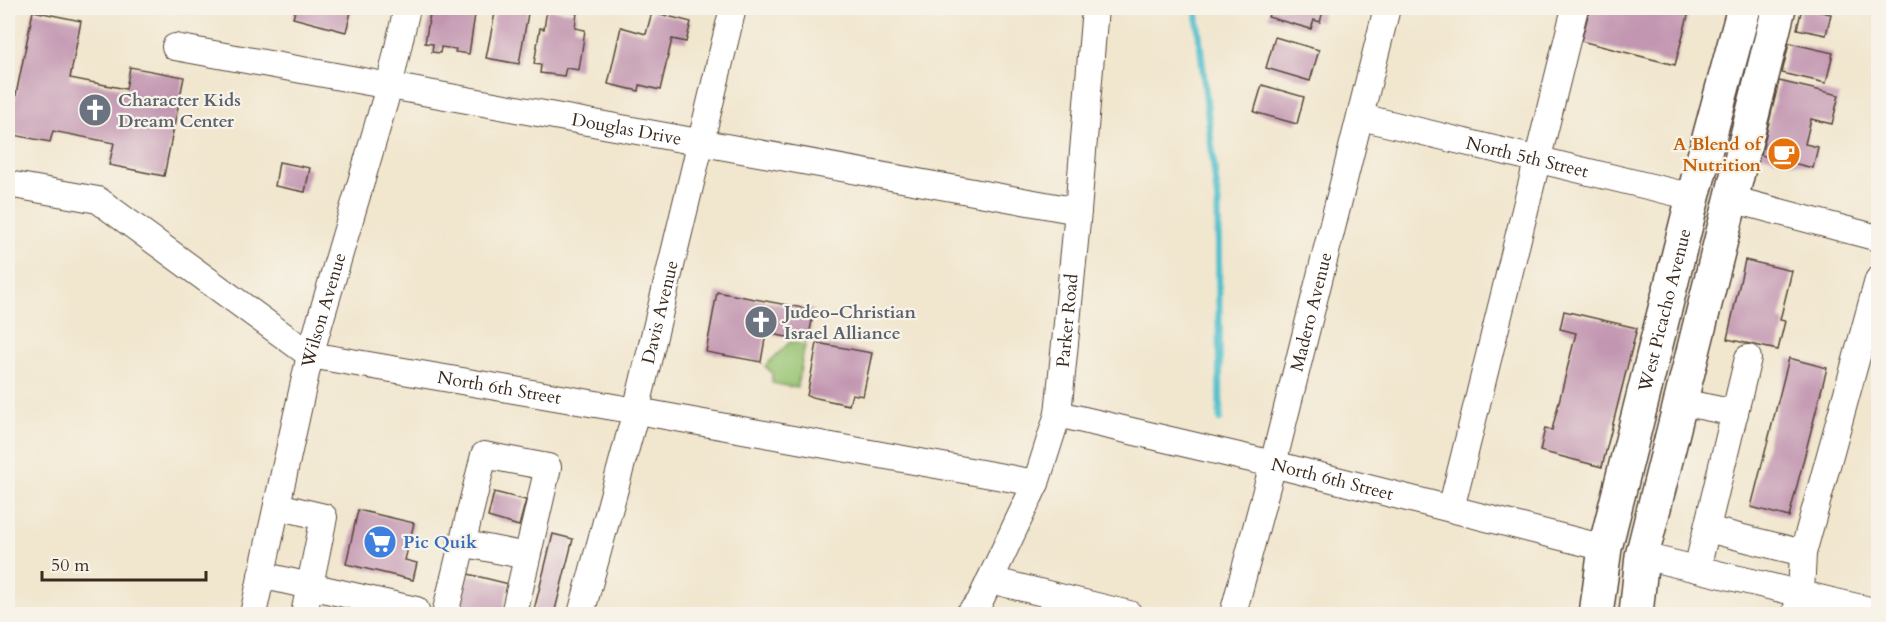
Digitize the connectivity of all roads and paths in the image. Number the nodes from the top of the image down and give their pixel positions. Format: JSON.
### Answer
{"nodes":[{"id":1,"x":406,"y":8,"type":"edge"},
{"id":2,"x":733,"y":8,"type":"edge"},
{"id":3,"x":1095,"y":8,"type":"edge"},
{"id":4,"x":1387,"y":8,"type":"edge"},
{"id":5,"x":1575,"y":8,"type":"edge"},
{"id":6,"x":1743,"y":8,"type":"edge"},
{"id":7,"x":1779,"y":8,"type":"edge"},
{"id":8,"x":175,"y":47,"type":"dead end"},
{"id":9,"x":389,"y":87,"type":"junction"},
{"id":10,"x":1361,"y":117,"type":"junction"},
{"id":11,"x":700,"y":141,"type":"junction"},
{"id":12,"x":1537,"y":160,"type":"junction"},
{"id":13,"x":8,"y":184,"type":"edge"},
{"id":14,"x":1693,"y":197,"type":"junction"},
{"id":15,"x":1731,"y":199,"type":"junction"},
{"id":16,"x":1078,"y":211,"type":"junction"},
{"id":17,"x":1878,"y":238,"type":"edge"},
{"id":18,"x":1878,"y":280,"type":"edge"},
{"id":19,"x":310,"y":355,"type":"junction"},
{"id":20,"x":1748,"y":358,"type":"dead end"},
{"id":21,"x":1681,"y":402,"type":"junction"},
{"id":22,"x":636,"y":411,"type":"junction"},
{"id":23,"x":1735,"y":413,"type":"junction"},
{"id":24,"x":1058,"y":414,"type":"junction"},
{"id":25,"x":1273,"y":464,"type":"junction"},
{"id":26,"x":1036,"y":483,"type":"junction"},
{"id":27,"x":277,"y":506,"type":"junction"},
{"id":28,"x":1451,"y":509,"type":"junction"},
{"id":29,"x":1707,"y":529,"type":"junction"},
{"id":30,"x":461,"y":543,"type":"junction"},
{"id":31,"x":1605,"y":549,"type":"junction"},
{"id":32,"x":1803,"y":553,"type":"junction"},
{"id":33,"x":527,"y":556,"type":"junction"},
{"id":34,"x":1642,"y":556,"type":"junction"},
{"id":35,"x":1697,"y":569,"type":"junction"},
{"id":36,"x":261,"y":575,"type":"junction"},
{"id":37,"x":990,"y":580,"type":"junction"},
{"id":38,"x":310,"y":585,"type":"junction"},
{"id":39,"x":1798,"y":604,"type":"edge"},
{"id":40,"x":354,"y":606,"type":"edge"},
{"id":41,"x":1080,"y":609,"type":"edge"},
{"id":42,"x":1878,"y":612,"type":"edge"},
{"id":43,"x":253,"y":615,"type":"edge"},
{"id":44,"x":304,"y":615,"type":"edge"},
{"id":45,"x":415,"y":615,"type":"edge"},
{"id":46,"x":445,"y":615,"type":"edge"},
{"id":47,"x":514,"y":615,"type":"edge"},
{"id":48,"x":581,"y":615,"type":"edge"},
{"id":49,"x":969,"y":615,"type":"edge"},
{"id":50,"x":1129,"y":615,"type":"edge"},
{"id":51,"x":1233,"y":615,"type":"edge"},
{"id":52,"x":1596,"y":615,"type":"edge"},
{"id":53,"x":1636,"y":615,"type":"edge"}],
"edges":[{"from":1,"to":9,"type":"street","name":"Wilson Avenue"},
{"from":2,"to":11,"type":"street","name":"Davis Avenue"},
{"from":3,"to":16,"type":"street","name":"Parker Road"},
{"from":4,"to":10,"type":"street","name":"Madero Avenue"},
{"from":5,"to":12,"type":"street"},
{"from":6,"to":14,"type":"main road","name":"West Picacho Avenue"},
{"from":7,"to":15,"type":"main road","name":"West Picacho Avenue"},
{"from":8,"to":9,"type":"street","name":"Douglas Drive"},
{"from":9,"to":11,"type":"street","name":"Douglas Drive"},
{"from":9,"to":19,"type":"street","name":"Wilson Avenue"},
{"from":10,"to":12,"type":"street","name":"North 5th Street"},
{"from":10,"to":25,"type":"street","name":"Madero Avenue"},
{"from":11,"to":16,"type":"street","name":"Douglas Drive"},
{"from":11,"to":22,"type":"street","name":"Davis Avenue"},
{"from":12,"to":14,"type":"street","name":"North 5th Street"},
{"from":12,"to":28,"type":"street"},
{"from":13,"to":19,"type":"street","name":"North 6th Street"},
{"from":14,"to":31,"type":"main road","name":"West Picacho Avenue"},
{"from":15,"to":17,"type":"street"},
{"from":15,"to":21,"type":"main road","name":"West Picacho Avenue"},
{"from":16,"to":24,"type":"street","name":"Parker Road"},
{"from":18,"to":32,"type":"street"},
{"from":19,"to":22,"type":"street","name":"North 6th Street"},
{"from":19,"to":27,"type":"street","name":"Wilson Avenue"},
{"from":20,"to":23,"type":"street"},
{"from":21,"to":23,"type":"street"},
{"from":21,"to":34,"type":"main road","name":"West Picacho Avenue"},
{"from":22,"to":26,"type":"street","name":"North 6th Street"},
{"from":22,"to":48,"type":"street","name":"Davis Avenue"},
{"from":23,"to":29,"type":"street"},
{"from":24,"to":25,"type":"street","name":"North 6th Street"},
{"from":24,"to":26,"type":"street","name":"Parker Road"},
{"from":25,"to":28,"type":"street","name":"North 6th Street"},
{"from":25,"to":51,"type":"street","name":"Madero Avenue"},
{"from":26,"to":37,"type":"street","name":"Parker Road"},
{"from":27,"to":36,"type":"street","name":"Wilson Avenue"},
{"from":27,"to":38,"type":"street"},
{"from":28,"to":31,"type":"street","name":"North 6th Street"},
{"from":29,"to":32,"type":"street"},
{"from":29,"to":35,"type":"street"},
{"from":30,"to":33,"type":"street"},
{"from":30,"to":33,"type":"street"},
{"from":30,"to":46,"type":"street"},
{"from":31,"to":52,"type":"main road","name":"West Picacho Avenue"},
{"from":32,"to":39,"type":"street"},
{"from":33,"to":47,"type":"street"},
{"from":34,"to":35,"type":"street"},
{"from":34,"to":53,"type":"main road","name":"West Picacho Avenue"},
{"from":35,"to":39,"type":"street"},
{"from":36,"to":38,"type":"street"},
{"from":36,"to":43,"type":"street","name":"Wilson Avenue"},
{"from":37,"to":41,"type":"street"},
{"from":37,"to":49,"type":"street","name":"Parker Road"},
{"from":38,"to":40,"type":"street"},
{"from":38,"to":44,"type":"street"},
{"from":39,"to":42,"type":"street"},
{"from":40,"to":45,"type":"street"},
{"from":41,"to":50,"type":"street"}]}
